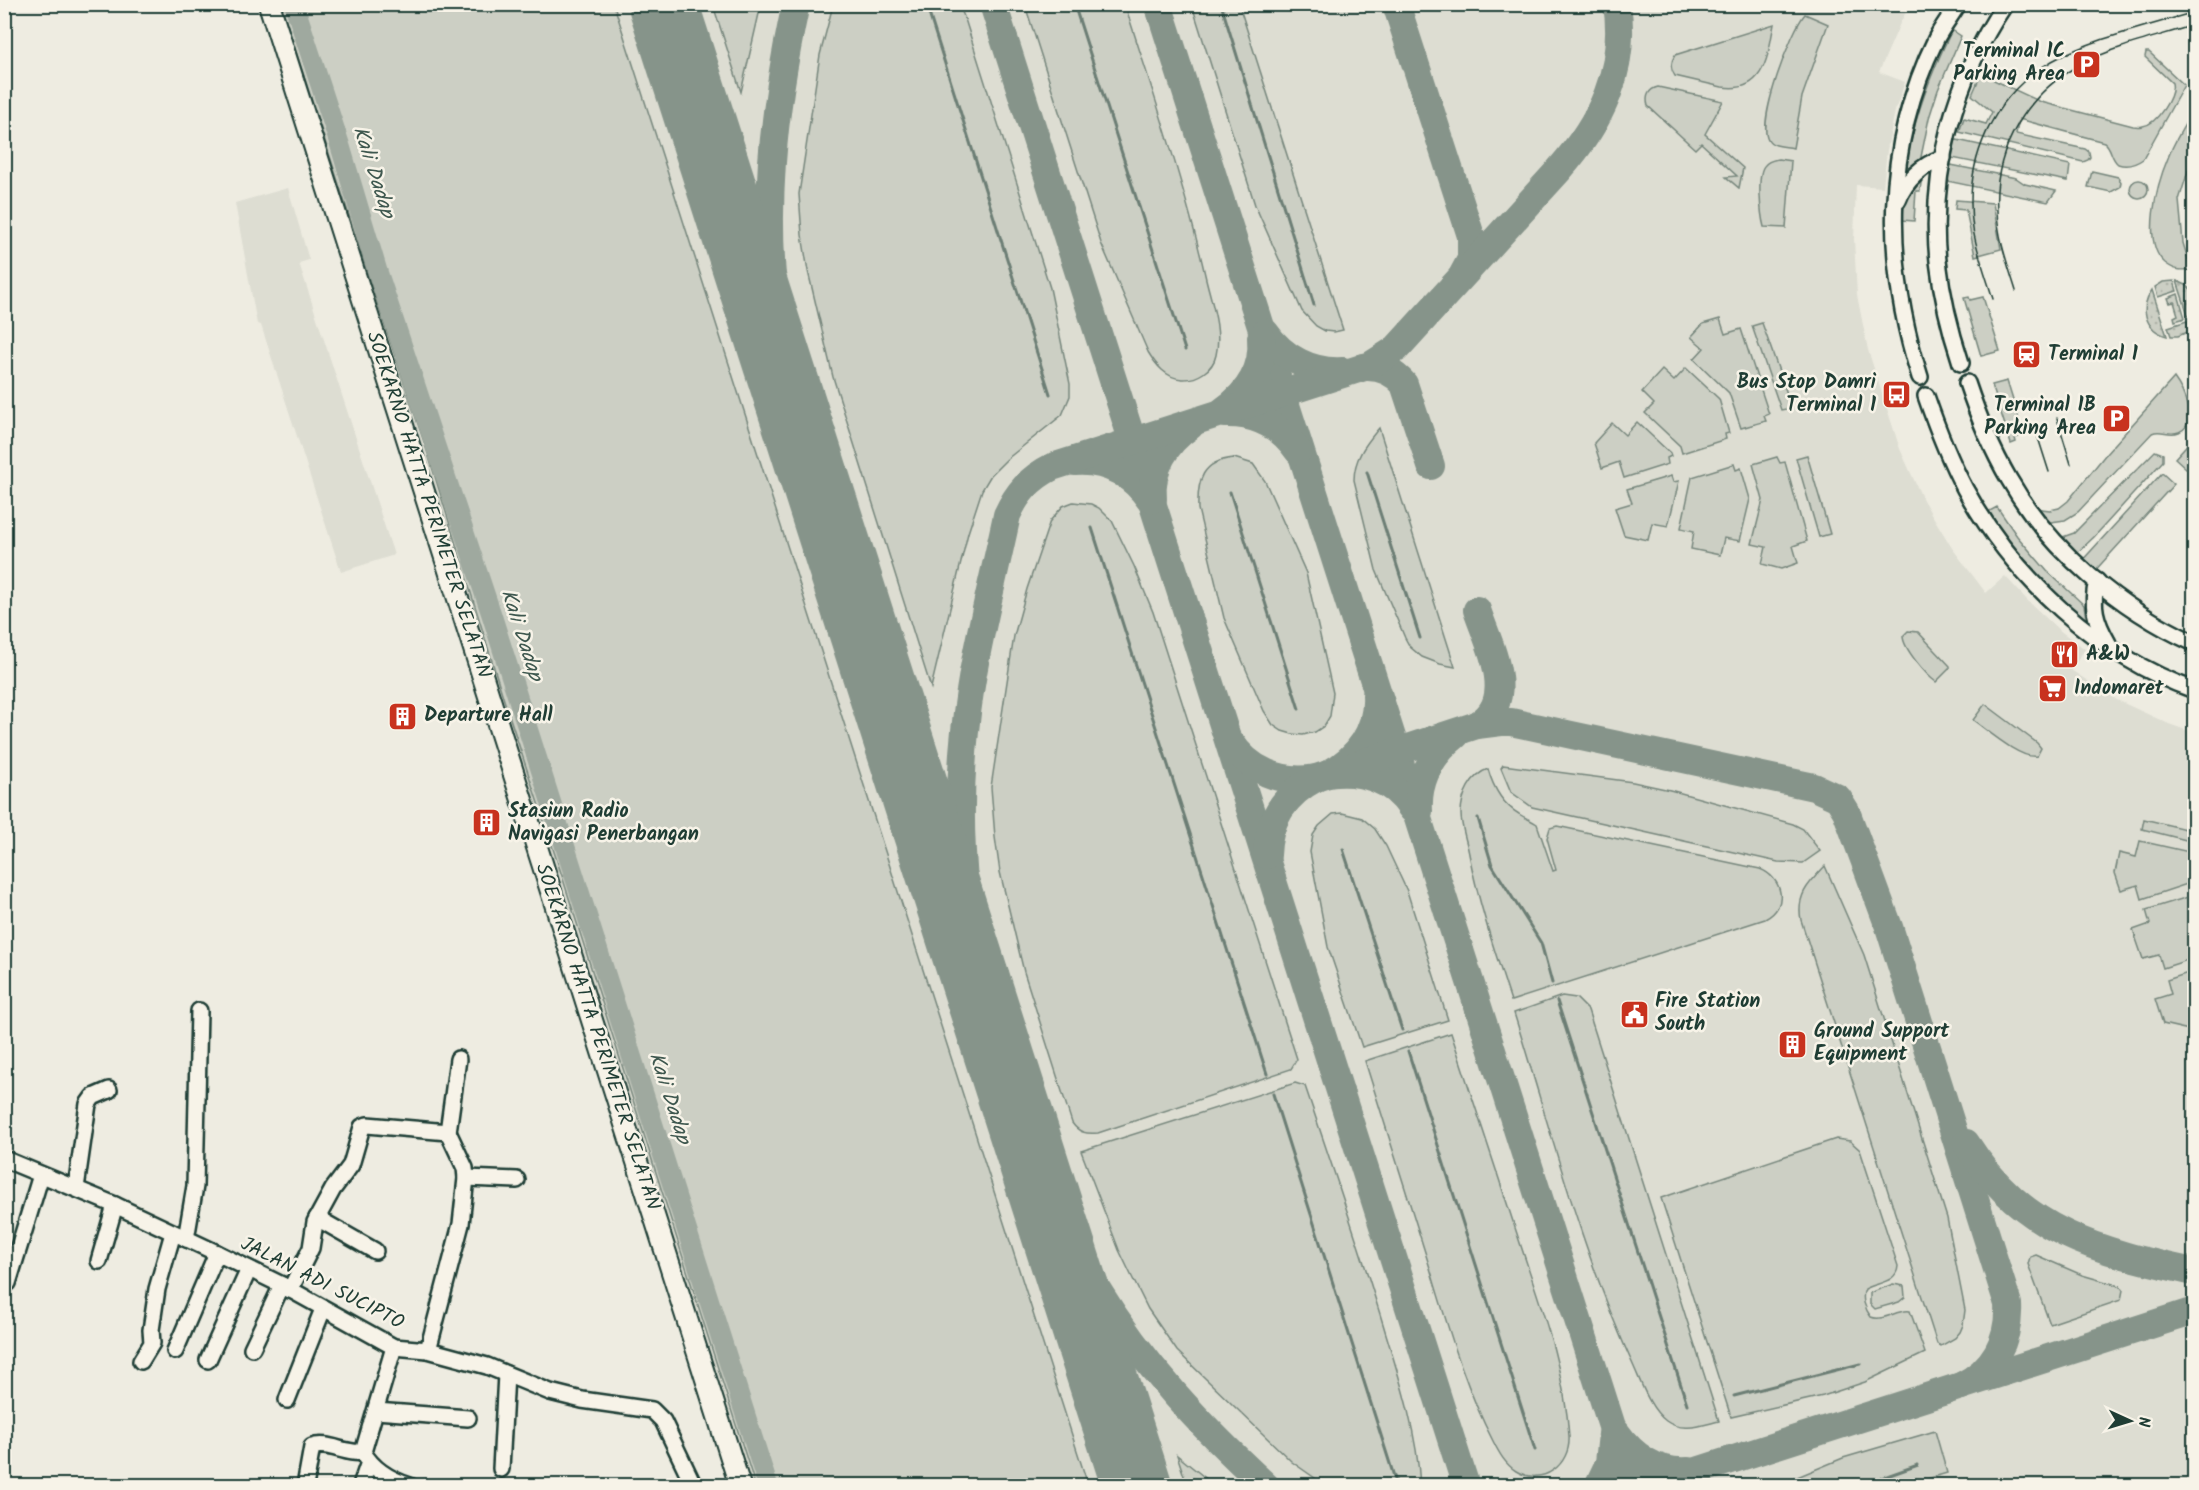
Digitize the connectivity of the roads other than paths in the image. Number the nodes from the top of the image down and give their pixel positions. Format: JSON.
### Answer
{"nodes":[{"id":1,"x":269,"y":4,"type":"edge"},
{"id":2,"x":1958,"y":4,"type":"edge"},
{"id":3,"x":2006,"y":4,"type":"edge"},
{"id":4,"x":1943,"y":158,"type":"junction"},
{"id":5,"x":1893,"y":221,"type":"junction"},
{"id":6,"x":1961,"y":363,"type":"dead end"},
{"id":7,"x":1920,"y":377,"type":"dead end"},
{"id":8,"x":1967,"y":383,"type":"dead end"},
{"id":9,"x":1926,"y":396,"type":"dead end"},
{"id":10,"x":2097,"y":580,"type":"junction"},
{"id":11,"x":2194,"y":644,"type":"edge"},
{"id":12,"x":2112,"y":648,"type":"junction"},
{"id":13,"x":2194,"y":690,"type":"edge"},
{"id":14,"x":199,"y":1011,"type":"dead end"},
{"id":15,"x":458,"y":1059,"type":"dead end"},
{"id":16,"x":109,"y":1090,"type":"dead end"},
{"id":17,"x":448,"y":1132,"type":"junction"},
{"id":18,"x":4,"y":1159,"type":"edge"},
{"id":19,"x":41,"y":1175,"type":"junction"},
{"id":20,"x":466,"y":1178,"type":"junction"},
{"id":21,"x":518,"y":1180,"type":"dead end"},
{"id":22,"x":76,"y":1188,"type":"junction"},
{"id":23,"x":115,"y":1205,"type":"junction"},
{"id":24,"x":317,"y":1218,"type":"junction"},
{"id":25,"x":180,"y":1236,"type":"junction"},
{"id":26,"x":375,"y":1251,"type":"dead end"},
{"id":27,"x":217,"y":1253,"type":"junction"},
{"id":28,"x":99,"y":1261,"type":"dead end"},
{"id":29,"x":249,"y":1269,"type":"junction"},
{"id":30,"x":8,"y":1283,"type":"dead end"},
{"id":31,"x":286,"y":1288,"type":"junction"},
{"id":32,"x":323,"y":1309,"type":"junction"},
{"id":33,"x":394,"y":1347,"type":"junction"},
{"id":34,"x":252,"y":1348,"type":"dead end"},
{"id":35,"x":175,"y":1350,"type":"dead end"},
{"id":36,"x":428,"y":1350,"type":"junction"},
{"id":37,"x":208,"y":1360,"type":"dead end"},
{"id":38,"x":141,"y":1361,"type":"dead end"},
{"id":39,"x":506,"y":1374,"type":"junction"},
{"id":40,"x":287,"y":1400,"type":"dead end"},
{"id":41,"x":376,"y":1411,"type":"junction"},
{"id":42,"x":468,"y":1418,"type":"dead end"},
{"id":43,"x":366,"y":1457,"type":"junction"},
{"id":44,"x":501,"y":1469,"type":"dead end"},
{"id":45,"x":305,"y":1485,"type":"edge"},
{"id":46,"x":362,"y":1485,"type":"edge"},
{"id":47,"x":410,"y":1485,"type":"edge"},
{"id":48,"x":694,"y":1485,"type":"edge"},
{"id":49,"x":740,"y":1485,"type":"edge"}],
"edges":[{"from":1,"to":49,"type":"main road","name":"SOEKARNO HATTA PERIMETER SELATAN"},
{"from":2,"to":5,"type":"street"},
{"from":3,"to":4,"type":"street"},
{"from":4,"to":5,"type":"street"},
{"from":4,"to":6,"type":"street"},
{"from":5,"to":7,"type":"street"},
{"from":8,"to":10,"type":"street"},
{"from":9,"to":12,"type":"street"},
{"from":10,"to":11,"type":"street"},
{"from":10,"to":12,"type":"street"},
{"from":12,"to":13,"type":"street"},
{"from":14,"to":25,"type":"street"},
{"from":15,"to":17,"type":"street"},
{"from":16,"to":22,"type":"street"},
{"from":17,"to":20,"type":"street"},
{"from":17,"to":24,"type":"street"},
{"from":18,"to":19,"type":"street","name":"JALAN ADI SUCIPTO"},
{"from":19,"to":22,"type":"street","name":"JALAN ADI SUCIPTO"},
{"from":19,"to":30,"type":"street"},
{"from":20,"to":21,"type":"street"},
{"from":20,"to":36,"type":"street"},
{"from":22,"to":23,"type":"street","name":"JALAN ADI SUCIPTO"},
{"from":23,"to":25,"type":"street","name":"JALAN ADI SUCIPTO"},
{"from":23,"to":28,"type":"street"},
{"from":24,"to":26,"type":"street"},
{"from":24,"to":31,"type":"street"},
{"from":25,"to":27,"type":"street","name":"JALAN ADI SUCIPTO"},
{"from":25,"to":38,"type":"street"},
{"from":27,"to":29,"type":"street","name":"JALAN ADI SUCIPTO"},
{"from":27,"to":35,"type":"street"},
{"from":29,"to":31,"type":"street","name":"JALAN ADI SUCIPTO"},
{"from":29,"to":37,"type":"street"},
{"from":31,"to":32,"type":"street","name":"JALAN ADI SUCIPTO"},
{"from":31,"to":34,"type":"street"},
{"from":32,"to":33,"type":"street","name":"JALAN ADI SUCIPTO"},
{"from":32,"to":40,"type":"street"},
{"from":33,"to":36,"type":"street","name":"JALAN ADI SUCIPTO"},
{"from":33,"to":41,"type":"street"},
{"from":36,"to":39,"type":"street","name":"JALAN ADI SUCIPTO"},
{"from":39,"to":44,"type":"street"},
{"from":39,"to":48,"type":"street","name":"JALAN ADI SUCIPTO"},
{"from":41,"to":42,"type":"street"},
{"from":41,"to":43,"type":"street"},
{"from":43,"to":45,"type":"street"},
{"from":43,"to":46,"type":"street"},
{"from":43,"to":47,"type":"street"}]}
